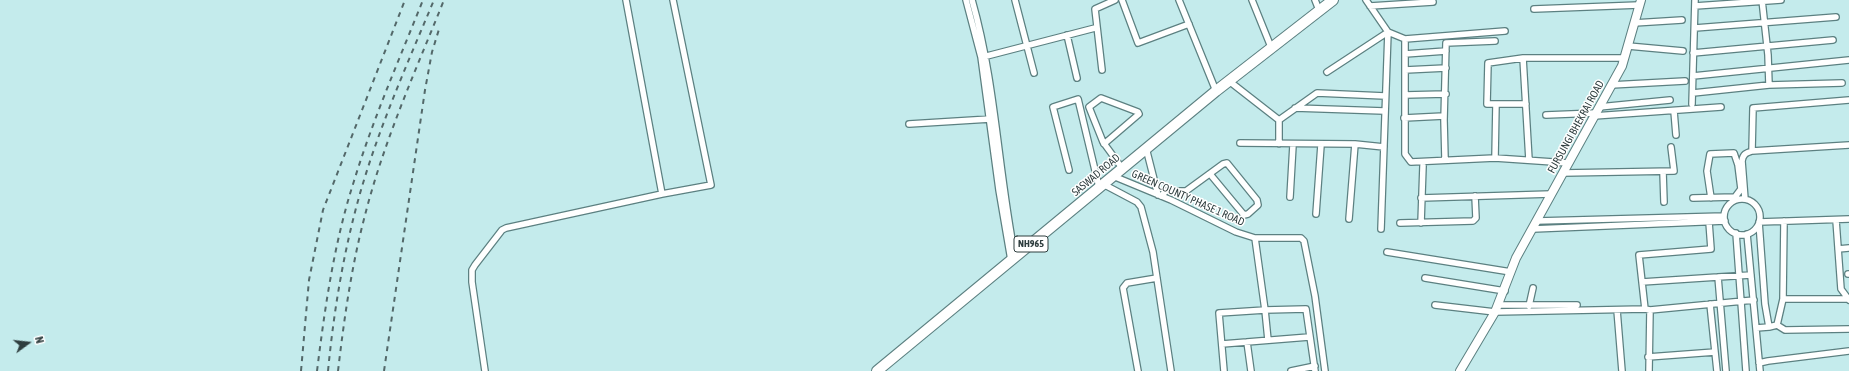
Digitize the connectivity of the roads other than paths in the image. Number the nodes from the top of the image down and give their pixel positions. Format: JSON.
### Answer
{"nodes":[{"id":1,"x":626,"y":0,"type":"edge"},
{"id":2,"x":673,"y":0,"type":"edge"},
{"id":3,"x":966,"y":0,"type":"edge"},
{"id":4,"x":972,"y":0,"type":"edge"},
{"id":5,"x":1015,"y":0,"type":"edge"},
{"id":6,"x":1115,"y":0,"type":"edge"},
{"id":7,"x":1122,"y":0,"type":"edge"},
{"id":8,"x":1179,"y":0,"type":"edge"},
{"id":9,"x":1252,"y":0,"type":"edge"},
{"id":10,"x":1315,"y":0,"type":"edge"},
{"id":11,"x":1333,"y":0,"type":"edge"},
{"id":12,"x":1366,"y":0,"type":"edge"},
{"id":13,"x":1781,"y":0,"type":"edge"},
{"id":14,"x":1762,"y":1,"type":"edge"},
{"id":15,"x":1434,"y":2,"type":"dead end"},
{"id":16,"x":1640,"y":3,"type":"edge"},
{"id":17,"x":1695,"y":3,"type":"edge"},
{"id":18,"x":1370,"y":6,"type":"junction"},
{"id":19,"x":1534,"y":9,"type":"dead end"},
{"id":20,"x":1319,"y":10,"type":"junction"},
{"id":21,"x":1836,"y":17,"type":"dead end"},
{"id":22,"x":1682,"y":20,"type":"dead end"},
{"id":23,"x":1634,"y":23,"type":"junction"},
{"id":24,"x":1189,"y":24,"type":"junction"},
{"id":25,"x":1765,"y":24,"type":"junction"},
{"id":26,"x":1095,"y":28,"type":"dead end"},
{"id":27,"x":1695,"y":28,"type":"junction"},
{"id":28,"x":1505,"y":31,"type":"dead end"},
{"id":29,"x":1388,"y":32,"type":"junction"},
{"id":30,"x":1067,"y":35,"type":"junction"},
{"id":31,"x":1405,"y":39,"type":"junction"},
{"id":32,"x":1834,"y":40,"type":"dead end"},
{"id":33,"x":1495,"y":41,"type":"dead end"},
{"id":34,"x":1028,"y":45,"type":"junction"},
{"id":35,"x":1628,"y":46,"type":"junction"},
{"id":36,"x":1767,"y":46,"type":"junction"},
{"id":37,"x":1270,"y":47,"type":"junction"},
{"id":38,"x":1446,"y":51,"type":"junction"},
{"id":39,"x":1683,"y":51,"type":"dead end"},
{"id":40,"x":1693,"y":53,"type":"junction"},
{"id":41,"x":1405,"y":54,"type":"junction"},
{"id":42,"x":984,"y":57,"type":"junction"},
{"id":43,"x":1523,"y":58,"type":"junction"},
{"id":44,"x":1624,"y":58,"type":"junction"},
{"id":45,"x":1849,"y":60,"type":"edge"},
{"id":46,"x":1446,"y":68,"type":"junction"},
{"id":47,"x":1769,"y":69,"type":"junction"},
{"id":48,"x":1102,"y":70,"type":"dead end"},
{"id":49,"x":1405,"y":70,"type":"junction"},
{"id":50,"x":1327,"y":72,"type":"dead end"},
{"id":51,"x":1034,"y":73,"type":"dead end"},
{"id":52,"x":1693,"y":76,"type":"junction"},
{"id":53,"x":1077,"y":78,"type":"dead end"},
{"id":54,"x":1229,"y":81,"type":"junction"},
{"id":55,"x":1685,"y":81,"type":"dead end"},
{"id":56,"x":1842,"y":83,"type":"dead end"},
{"id":57,"x":1611,"y":85,"type":"junction"},
{"id":58,"x":1769,"y":85,"type":"junction"},
{"id":59,"x":1216,"y":91,"type":"junction"},
{"id":60,"x":1693,"y":93,"type":"junction"},
{"id":61,"x":1446,"y":94,"type":"junction"},
{"id":62,"x":1404,"y":95,"type":"junction"},
{"id":63,"x":1385,"y":96,"type":"junction"},
{"id":64,"x":1670,"y":100,"type":"dead end"},
{"id":65,"x":1849,"y":100,"type":"edge"},
{"id":66,"x":1496,"y":104,"type":"junction"},
{"id":67,"x":1526,"y":104,"type":"junction"},
{"id":68,"x":1692,"y":104,"type":"dead end"},
{"id":69,"x":1721,"y":107,"type":"dead end"},
{"id":70,"x":1295,"y":108,"type":"junction"},
{"id":71,"x":1384,"y":111,"type":"junction"},
{"id":72,"x":1674,"y":111,"type":"junction"},
{"id":73,"x":1596,"y":112,"type":"junction"},
{"id":74,"x":1546,"y":115,"type":"dead end"},
{"id":75,"x":1444,"y":116,"type":"junction"},
{"id":76,"x":1404,"y":118,"type":"junction"},
{"id":77,"x":992,"y":119,"type":"junction"},
{"id":78,"x":1279,"y":120,"type":"junction"},
{"id":79,"x":909,"y":124,"type":"dead end"},
{"id":80,"x":1676,"y":135,"type":"dead end"},
{"id":81,"x":1240,"y":143,"type":"dead end"},
{"id":82,"x":1104,"y":144,"type":"junction"},
{"id":83,"x":1279,"y":144,"type":"junction"},
{"id":84,"x":1355,"y":144,"type":"junction"},
{"id":85,"x":1849,"y":144,"type":"edge"},
{"id":86,"x":1293,"y":145,"type":"junction"},
{"id":87,"x":1321,"y":145,"type":"junction"},
{"id":88,"x":1384,"y":147,"type":"junction"},
{"id":89,"x":1671,"y":147,"type":"dead end"},
{"id":90,"x":1146,"y":148,"type":"junction"},
{"id":91,"x":1752,"y":151,"type":"junction"},
{"id":92,"x":1494,"y":158,"type":"junction"},
{"id":93,"x":1445,"y":159,"type":"junction"},
{"id":94,"x":1529,"y":160,"type":"junction"},
{"id":95,"x":1568,"y":163,"type":"junction"},
{"id":96,"x":1740,"y":165,"type":"junction"},
{"id":97,"x":1422,"y":166,"type":"dead end"},
{"id":98,"x":1122,"y":168,"type":"junction"},
{"id":99,"x":1069,"y":170,"type":"dead end"},
{"id":100,"x":1663,"y":172,"type":"junction"},
{"id":101,"x":1210,"y":174,"type":"junction"},
{"id":102,"x":1563,"y":174,"type":"junction"},
{"id":103,"x":1112,"y":176,"type":"junction"},
{"id":104,"x":1101,"y":186,"type":"junction"},
{"id":105,"x":1742,"y":187,"type":"junction"},
{"id":106,"x":662,"y":194,"type":"junction"},
{"id":107,"x":1552,"y":194,"type":"junction"},
{"id":108,"x":1159,"y":195,"type":"junction"},
{"id":109,"x":1475,"y":196,"type":"junction"},
{"id":110,"x":1290,"y":197,"type":"dead end"},
{"id":111,"x":1422,"y":198,"type":"junction"},
{"id":112,"x":1693,"y":198,"type":"dead end"},
{"id":113,"x":1710,"y":198,"type":"junction"},
{"id":114,"x":1746,"y":199,"type":"junction"},
{"id":115,"x":1664,"y":202,"type":"dead end"},
{"id":116,"x":1316,"y":214,"type":"dead end"},
{"id":117,"x":1725,"y":218,"type":"junction"},
{"id":118,"x":1349,"y":219,"type":"dead end"},
{"id":119,"x":1849,"y":219,"type":"edge"},
{"id":120,"x":1836,"y":220,"type":"junction"},
{"id":121,"x":1537,"y":221,"type":"junction"},
{"id":122,"x":1784,"y":221,"type":"junction"},
{"id":123,"x":1709,"y":222,"type":"junction"},
{"id":124,"x":1759,"y":222,"type":"junction"},
{"id":125,"x":1400,"y":223,"type":"dead end"},
{"id":126,"x":1421,"y":223,"type":"junction"},
{"id":127,"x":1381,"y":229,"type":"dead end"},
{"id":128,"x":1533,"y":229,"type":"junction"},
{"id":129,"x":1736,"y":233,"type":"junction"},
{"id":130,"x":1747,"y":234,"type":"junction"},
{"id":131,"x":1255,"y":238,"type":"junction"},
{"id":132,"x":1849,"y":248,"type":"edge"},
{"id":133,"x":1838,"y":249,"type":"junction"},
{"id":134,"x":1387,"y":252,"type":"dead end"},
{"id":135,"x":1013,"y":258,"type":"junction"},
{"id":136,"x":1511,"y":272,"type":"junction"},
{"id":137,"x":1751,"y":275,"type":"junction"},
{"id":138,"x":1738,"y":276,"type":"junction"},
{"id":139,"x":1718,"y":277,"type":"junction"},
{"id":140,"x":1157,"y":278,"type":"junction"},
{"id":141,"x":1425,"y":278,"type":"dead end"},
{"id":142,"x":1642,"y":282,"type":"junction"},
{"id":143,"x":1533,"y":288,"type":"dead end"},
{"id":144,"x":1505,"y":291,"type":"junction"},
{"id":145,"x":1783,"y":299,"type":"junction"},
{"id":146,"x":1754,"y":300,"type":"junction"},
{"id":147,"x":1849,"y":300,"type":"edge"},
{"id":148,"x":1740,"y":302,"type":"junction"},
{"id":149,"x":1710,"y":304,"type":"junction"},
{"id":150,"x":1720,"y":304,"type":"junction"},
{"id":151,"x":1435,"y":305,"type":"dead end"},
{"id":152,"x":1577,"y":305,"type":"dead end"},
{"id":153,"x":1528,"y":306,"type":"junction"},
{"id":154,"x":1497,"y":308,"type":"junction"},
{"id":155,"x":1265,"y":310,"type":"junction"},
{"id":156,"x":1617,"y":310,"type":"junction"},
{"id":157,"x":1647,"y":310,"type":"junction"},
{"id":158,"x":1777,"y":325,"type":"junction"},
{"id":159,"x":1769,"y":327,"type":"junction"},
{"id":160,"x":1756,"y":328,"type":"junction"},
{"id":161,"x":1849,"y":329,"type":"edge"},
{"id":162,"x":1309,"y":337,"type":"junction"},
{"id":163,"x":1268,"y":340,"type":"junction"},
{"id":164,"x":1248,"y":342,"type":"junction"},
{"id":165,"x":1222,"y":344,"type":"junction"},
{"id":166,"x":1849,"y":351,"type":"edge"},
{"id":167,"x":1715,"y":352,"type":"junction"},
{"id":168,"x":1648,"y":357,"type":"junction"},
{"id":169,"x":1759,"y":363,"type":"junction"},
{"id":170,"x":1315,"y":369,"type":"edge"},
{"id":171,"x":485,"y":371,"type":"edge"},
{"id":172,"x":877,"y":371,"type":"edge"},
{"id":173,"x":1138,"y":371,"type":"edge"},
{"id":174,"x":1171,"y":371,"type":"edge"},
{"id":175,"x":1224,"y":371,"type":"edge"},
{"id":176,"x":1251,"y":371,"type":"edge"},
{"id":177,"x":1291,"y":371,"type":"edge"},
{"id":178,"x":1325,"y":371,"type":"edge"},
{"id":179,"x":1460,"y":371,"type":"edge"},
{"id":180,"x":1622,"y":371,"type":"edge"},
{"id":181,"x":1649,"y":371,"type":"edge"},
{"id":182,"x":1717,"y":371,"type":"edge"},
{"id":183,"x":1726,"y":371,"type":"edge"},
{"id":184,"x":1746,"y":371,"type":"edge"},
{"id":185,"x":1760,"y":371,"type":"edge"}],
"edges":[{"from":1,"to":106,"type":"street"},
{"from":2,"to":106,"type":"street"},
{"from":3,"to":42,"type":"street"},
{"from":4,"to":42,"type":"street"},
{"from":5,"to":34,"type":"street"},
{"from":6,"to":48,"type":"street"},
{"from":7,"to":24,"type":"street"},
{"from":8,"to":24,"type":"street"},
{"from":9,"to":37,"type":"street"},
{"from":10,"to":20,"type":"street"},
{"from":11,"to":20,"type":"highway","name":"SASWAD ROAD","number":"NH965"},
{"from":12,"to":18,"type":"street"},
{"from":13,"to":14,"type":"street"},
{"from":14,"to":17,"type":"street"},
{"from":14,"to":25,"type":"street"},
{"from":15,"to":18,"type":"street"},
{"from":16,"to":19,"type":"street"},
{"from":16,"to":23,"type":"street","name":"FURSUNGI BHEKRAI ROAD"},
{"from":17,"to":27,"type":"street"},
{"from":18,"to":29,"type":"street"},
{"from":20,"to":37,"type":"highway","name":"SASWAD ROAD","number":"NH965"},
{"from":21,"to":25,"type":"street"},
{"from":22,"to":23,"type":"street"},
{"from":23,"to":35,"type":"street","name":"FURSUNGI BHEKRAI ROAD"},
{"from":24,"to":59,"type":"street"},
{"from":25,"to":27,"type":"street"},
{"from":25,"to":36,"type":"street"},
{"from":26,"to":30,"type":"street"},
{"from":27,"to":40,"type":"street"},
{"from":28,"to":31,"type":"street"},
{"from":29,"to":31,"type":"street"},
{"from":29,"to":50,"type":"street"},
{"from":29,"to":63,"type":"street"},
{"from":30,"to":34,"type":"street"},
{"from":30,"to":53,"type":"street"},
{"from":31,"to":41,"type":"street"},
{"from":32,"to":36,"type":"street"},
{"from":33,"to":38,"type":"street"},
{"from":34,"to":42,"type":"street"},
{"from":34,"to":51,"type":"street"},
{"from":35,"to":39,"type":"street"},
{"from":35,"to":44,"type":"street","name":"FURSUNGI BHEKRAI ROAD"},
{"from":36,"to":40,"type":"street"},
{"from":36,"to":47,"type":"street"},
{"from":37,"to":54,"type":"highway","name":"SASWAD ROAD","number":"NH965"},
{"from":38,"to":41,"type":"street"},
{"from":38,"to":46,"type":"street"},
{"from":40,"to":52,"type":"street"},
{"from":41,"to":49,"type":"street"},
{"from":42,"to":77,"type":"street"},
{"from":43,"to":44,"type":"street"},
{"from":43,"to":66,"type":"street"},
{"from":43,"to":67,"type":"street"},
{"from":44,"to":57,"type":"street","name":"FURSUNGI BHEKRAI ROAD"},
{"from":45,"to":47,"type":"street"},
{"from":46,"to":49,"type":"street"},
{"from":46,"to":61,"type":"street"},
{"from":47,"to":52,"type":"street"},
{"from":47,"to":58,"type":"street"},
{"from":49,"to":62,"type":"street"},
{"from":52,"to":60,"type":"street"},
{"from":54,"to":59,"type":"highway","name":"SASWAD ROAD","number":"NH965"},
{"from":54,"to":78,"type":"street"},
{"from":55,"to":57,"type":"street"},
{"from":56,"to":58,"type":"street"},
{"from":57,"to":73,"type":"street","name":"FURSUNGI BHEKRAI ROAD"},
{"from":58,"to":60,"type":"street"},
{"from":59,"to":90,"type":"highway","name":"SASWAD ROAD","number":"NH965"},
{"from":60,"to":68,"type":"street"},
{"from":61,"to":62,"type":"street"},
{"from":61,"to":75,"type":"street"},
{"from":62,"to":76,"type":"street"},
{"from":63,"to":70,"type":"street"},
{"from":63,"to":71,"type":"street"},
{"from":64,"to":73,"type":"street"},
{"from":65,"to":91,"type":"street"},
{"from":66,"to":67,"type":"street"},
{"from":66,"to":92,"type":"street"},
{"from":67,"to":94,"type":"street"},
{"from":69,"to":72,"type":"street"},
{"from":70,"to":71,"type":"street"},
{"from":70,"to":78,"type":"street"},
{"from":71,"to":88,"type":"street"},
{"from":72,"to":73,"type":"street"},
{"from":72,"to":80,"type":"street"},
{"from":73,"to":74,"type":"street"},
{"from":73,"to":95,"type":"street","name":"FURSUNGI BHEKRAI ROAD"},
{"from":75,"to":76,"type":"street"},
{"from":75,"to":93,"type":"street"},
{"from":76,"to":93,"type":"street"},
{"from":77,"to":79,"type":"street"},
{"from":77,"to":135,"type":"street"},
{"from":78,"to":83,"type":"street"},
{"from":81,"to":83,"type":"street"},
{"from":82,"to":82,"type":"street"},
{"from":82,"to":98,"type":"street"},
{"from":83,"to":86,"type":"street"},
{"from":84,"to":87,"type":"street"},
{"from":84,"to":88,"type":"street"},
{"from":84,"to":118,"type":"street"},
{"from":85,"to":91,"type":"street"},
{"from":86,"to":87,"type":"street"},
{"from":86,"to":110,"type":"street"},
{"from":87,"to":116,"type":"street"},
{"from":88,"to":127,"type":"street"},
{"from":89,"to":100,"type":"street"},
{"from":90,"to":98,"type":"highway","name":"SASWAD ROAD","number":"NH965"},
{"from":90,"to":108,"type":"street"},
{"from":91,"to":96,"type":"street"},
{"from":92,"to":93,"type":"street"},
{"from":92,"to":94,"type":"street"},
{"from":94,"to":95,"type":"street"},
{"from":95,"to":102,"type":"street","name":"FURSUNGI BHEKRAI ROAD"},
{"from":96,"to":105,"type":"street"},
{"from":96,"to":113,"type":"street"},
{"from":97,"to":111,"type":"street"},
{"from":98,"to":103,"type":"highway","name":"SASWAD ROAD","number":"NH965"},
{"from":99,"to":104,"type":"street"},
{"from":100,"to":102,"type":"street"},
{"from":100,"to":115,"type":"street"},
{"from":101,"to":101,"type":"street"},
{"from":101,"to":108,"type":"street"},
{"from":102,"to":107,"type":"street","name":"FURSUNGI BHEKRAI ROAD"},
{"from":103,"to":104,"type":"highway","name":"SASWAD ROAD","number":"NH965"},
{"from":103,"to":108,"type":"street","name":"GREEN COUNTY PHASE 1 ROAD"},
{"from":104,"to":135,"type":"highway","name":"SASWAD ROAD","number":"NH965"},
{"from":104,"to":140,"type":"street"},
{"from":105,"to":113,"type":"street"},
{"from":105,"to":114,"type":"street"},
{"from":106,"to":171,"type":"street"},
{"from":107,"to":109,"type":"street"},
{"from":107,"to":121,"type":"street","name":"FURSUNGI BHEKRAI ROAD"},
{"from":108,"to":131,"type":"street","name":"GREEN COUNTY PHASE 1 ROAD"},
{"from":109,"to":111,"type":"street"},
{"from":109,"to":126,"type":"street"},
{"from":111,"to":126,"type":"street"},
{"from":112,"to":113,"type":"street"},
{"from":114,"to":117,"type":"street"},
{"from":114,"to":124,"type":"street"},
{"from":117,"to":121,"type":"street"},
{"from":117,"to":123,"type":"street"},
{"from":117,"to":129,"type":"street"},
{"from":119,"to":120,"type":"street"},
{"from":120,"to":122,"type":"street"},
{"from":120,"to":133,"type":"street"},
{"from":121,"to":128,"type":"street","name":"FURSUNGI BHEKRAI ROAD"},
{"from":122,"to":124,"type":"street"},
{"from":122,"to":145,"type":"street"},
{"from":123,"to":128,"type":"street"},
{"from":123,"to":142,"type":"street"},
{"from":124,"to":130,"type":"street"},
{"from":124,"to":159,"type":"street"},
{"from":125,"to":126,"type":"street"},
{"from":128,"to":136,"type":"street","name":"FURSUNGI BHEKRAI ROAD"},
{"from":129,"to":130,"type":"street"},
{"from":129,"to":138,"type":"street"},
{"from":130,"to":137,"type":"street"},
{"from":131,"to":155,"type":"street"},
{"from":131,"to":178,"type":"street","name":"GREEN COUNTY PHASE 1 ROAD"},
{"from":132,"to":133,"type":"street"},
{"from":133,"to":147,"type":"street"},
{"from":134,"to":136,"type":"street"},
{"from":135,"to":172,"type":"highway","name":"SASWAD ROAD","number":"NH965"},
{"from":136,"to":144,"type":"street","name":"FURSUNGI BHEKRAI ROAD"},
{"from":137,"to":138,"type":"street"},
{"from":137,"to":146,"type":"street"},
{"from":138,"to":139,"type":"street"},
{"from":138,"to":148,"type":"street"},
{"from":139,"to":142,"type":"street"},
{"from":139,"to":150,"type":"street"},
{"from":140,"to":173,"type":"street"},
{"from":140,"to":174,"type":"street"},
{"from":141,"to":144,"type":"street"},
{"from":142,"to":157,"type":"street"},
{"from":143,"to":153,"type":"street"},
{"from":144,"to":154,"type":"street","name":"FURSUNGI BHEKRAI ROAD"},
{"from":145,"to":147,"type":"street"},
{"from":145,"to":158,"type":"street"},
{"from":146,"to":148,"type":"street"},
{"from":146,"to":160,"type":"street"},
{"from":148,"to":150,"type":"street"},
{"from":148,"to":184,"type":"street"},
{"from":149,"to":150,"type":"street"},
{"from":149,"to":157,"type":"street"},
{"from":149,"to":167,"type":"street"},
{"from":150,"to":183,"type":"street"},
{"from":151,"to":154,"type":"street"},
{"from":152,"to":153,"type":"street"},
{"from":153,"to":154,"type":"street"},
{"from":154,"to":156,"type":"street"},
{"from":154,"to":179,"type":"street","name":"FURSUNGI BHEKRAI ROAD"},
{"from":155,"to":162,"type":"street"},
{"from":155,"to":163,"type":"street"},
{"from":155,"to":165,"type":"street"},
{"from":156,"to":157,"type":"street"},
{"from":156,"to":180,"type":"street"},
{"from":157,"to":168,"type":"street"},
{"from":158,"to":159,"type":"street"},
{"from":158,"to":161,"type":"street"},
{"from":159,"to":160,"type":"street"},
{"from":160,"to":169,"type":"street"},
{"from":162,"to":163,"type":"street"},
{"from":162,"to":170,"type":"street"},
{"from":163,"to":164,"type":"street"},
{"from":164,"to":165,"type":"street"},
{"from":164,"to":176,"type":"street"},
{"from":165,"to":175,"type":"street"},
{"from":166,"to":169,"type":"street"},
{"from":167,"to":168,"type":"street"},
{"from":167,"to":182,"type":"street"},
{"from":168,"to":181,"type":"street"},
{"from":169,"to":185,"type":"street"},
{"from":170,"to":177,"type":"street"}]}
